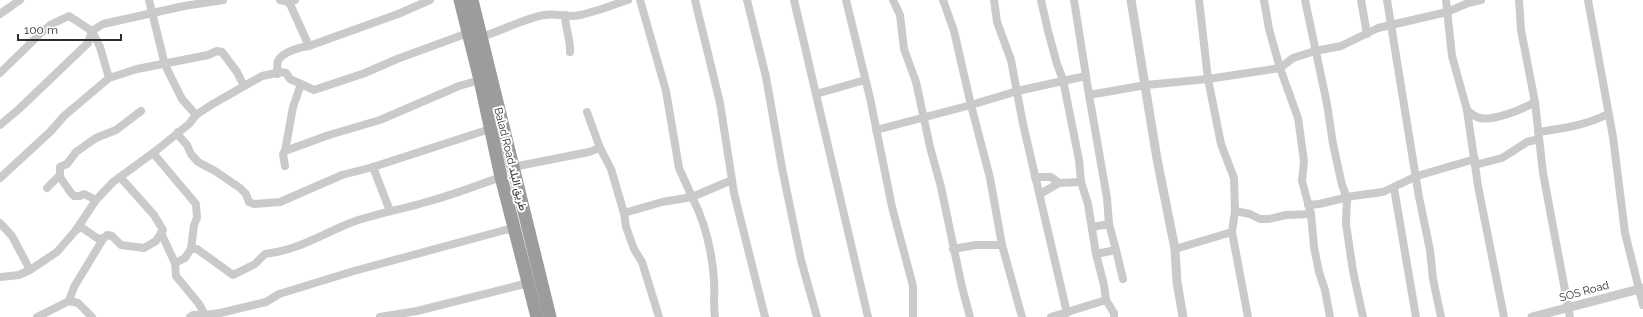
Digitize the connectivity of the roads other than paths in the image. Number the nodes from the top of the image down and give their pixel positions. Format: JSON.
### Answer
{"nodes":[{"id":1,"x":20,"y":0,"type":"edge"},
{"id":2,"x":149,"y":0,"type":"edge"},
{"id":3,"x":223,"y":0,"type":"edge"},
{"id":4,"x":280,"y":0,"type":"edge"},
{"id":5,"x":430,"y":0,"type":"edge"},
{"id":6,"x":460,"y":0,"type":"edge"},
{"id":7,"x":472,"y":0,"type":"edge"},
{"id":8,"x":628,"y":0,"type":"edge"},
{"id":9,"x":640,"y":0,"type":"edge"},
{"id":10,"x":695,"y":0,"type":"edge"},
{"id":11,"x":747,"y":0,"type":"edge"},
{"id":12,"x":794,"y":0,"type":"edge"},
{"id":13,"x":846,"y":0,"type":"edge"},
{"id":14,"x":893,"y":0,"type":"edge"},
{"id":15,"x":944,"y":0,"type":"edge"},
{"id":16,"x":994,"y":0,"type":"edge"},
{"id":17,"x":1041,"y":0,"type":"edge"},
{"id":18,"x":1074,"y":0,"type":"edge"},
{"id":19,"x":1131,"y":0,"type":"edge"},
{"id":20,"x":1199,"y":0,"type":"edge"},
{"id":21,"x":1264,"y":0,"type":"edge"},
{"id":22,"x":1305,"y":0,"type":"edge"},
{"id":23,"x":1361,"y":0,"type":"edge"},
{"id":24,"x":1387,"y":0,"type":"edge"},
{"id":25,"x":1446,"y":0,"type":"edge"},
{"id":26,"x":1481,"y":0,"type":"edge"},
{"id":27,"x":1519,"y":0,"type":"edge"},
{"id":28,"x":1588,"y":0,"type":"edge"},
{"id":29,"x":291,"y":1,"type":"edge"},
{"id":30,"x":1447,"y":12,"type":"junction"},
{"id":31,"x":0,"y":14,"type":"edge"},
{"id":32,"x":152,"y":14,"type":"junction"},
{"id":33,"x":565,"y":15,"type":"junction"},
{"id":34,"x":1392,"y":25,"type":"junction"},
{"id":35,"x":92,"y":32,"type":"junction"},
{"id":36,"x":468,"y":33,"type":"junction"},
{"id":37,"x":1366,"y":34,"type":"junction"},
{"id":38,"x":481,"y":37,"type":"junction"},
{"id":39,"x":309,"y":46,"type":"junction"},
{"id":40,"x":1315,"y":51,"type":"junction"},
{"id":41,"x":570,"y":52,"type":"dead end"},
{"id":42,"x":165,"y":65,"type":"junction"},
{"id":43,"x":1280,"y":68,"type":"junction"},
{"id":44,"x":0,"y":73,"type":"edge"},
{"id":45,"x":277,"y":74,"type":"junction"},
{"id":46,"x":1086,"y":76,"type":"junction"},
{"id":47,"x":109,"y":78,"type":"junction"},
{"id":48,"x":1208,"y":78,"type":"junction"},
{"id":49,"x":480,"y":80,"type":"junction"},
{"id":50,"x":865,"y":80,"type":"junction"},
{"id":51,"x":1063,"y":80,"type":"junction"},
{"id":52,"x":301,"y":84,"type":"junction"},
{"id":53,"x":1146,"y":84,"type":"junction"},
{"id":54,"x":244,"y":86,"type":"junction"},
{"id":55,"x":1017,"y":91,"type":"junction"},
{"id":56,"x":816,"y":94,"type":"junction"},
{"id":57,"x":1089,"y":94,"type":"junction"},
{"id":58,"x":1535,"y":102,"type":"junction"},
{"id":59,"x":971,"y":105,"type":"junction"},
{"id":60,"x":1466,"y":110,"type":"junction"},
{"id":61,"x":141,"y":111,"type":"dead end"},
{"id":62,"x":587,"y":112,"type":"dead end"},
{"id":63,"x":1608,"y":114,"type":"junction"},
{"id":64,"x":196,"y":115,"type":"junction"},
{"id":65,"x":923,"y":116,"type":"junction"},
{"id":66,"x":0,"y":125,"type":"edge"},
{"id":67,"x":490,"y":129,"type":"junction"},
{"id":68,"x":876,"y":130,"type":"junction"},
{"id":69,"x":178,"y":132,"type":"junction"},
{"id":70,"x":1538,"y":135,"type":"junction"},
{"id":71,"x":600,"y":148,"type":"junction"},
{"id":72,"x":285,"y":151,"type":"junction"},
{"id":73,"x":153,"y":153,"type":"junction"},
{"id":74,"x":1475,"y":162,"type":"junction"},
{"id":75,"x":285,"y":166,"type":"dead end"},
{"id":76,"x":373,"y":167,"type":"junction"},
{"id":77,"x":513,"y":167,"type":"junction"},
{"id":78,"x":60,"y":175,"type":"junction"},
{"id":79,"x":1417,"y":176,"type":"junction"},
{"id":80,"x":120,"y":177,"type":"junction"},
{"id":81,"x":501,"y":177,"type":"junction"},
{"id":82,"x":1035,"y":177,"type":"junction"},
{"id":83,"x":0,"y":178,"type":"edge"},
{"id":84,"x":732,"y":180,"type":"junction"},
{"id":85,"x":1081,"y":182,"type":"junction"},
{"id":86,"x":1059,"y":183,"type":"junction"},
{"id":87,"x":47,"y":188,"type":"dead end"},
{"id":88,"x":1394,"y":188,"type":"junction"},
{"id":89,"x":1040,"y":194,"type":"junction"},
{"id":90,"x":692,"y":197,"type":"junction"},
{"id":91,"x":1346,"y":198,"type":"junction"},
{"id":92,"x":96,"y":200,"type":"junction"},
{"id":93,"x":1308,"y":205,"type":"junction"},
{"id":94,"x":390,"y":211,"type":"junction"},
{"id":95,"x":1235,"y":212,"type":"junction"},
{"id":96,"x":624,"y":213,"type":"junction"},
{"id":97,"x":1311,"y":214,"type":"junction"},
{"id":98,"x":0,"y":223,"type":"edge"},
{"id":99,"x":1109,"y":224,"type":"junction"},
{"id":100,"x":1092,"y":227,"type":"junction"},
{"id":101,"x":515,"y":229,"type":"junction"},
{"id":102,"x":76,"y":230,"type":"junction"},
{"id":103,"x":1232,"y":232,"type":"junction"},
{"id":104,"x":161,"y":233,"type":"junction"},
{"id":105,"x":103,"y":239,"type":"junction"},
{"id":106,"x":1002,"y":245,"type":"junction"},
{"id":107,"x":953,"y":248,"type":"junction"},
{"id":108,"x":191,"y":249,"type":"junction"},
{"id":109,"x":1175,"y":249,"type":"junction"},
{"id":110,"x":1116,"y":250,"type":"junction"},
{"id":111,"x":1096,"y":254,"type":"junction"},
{"id":112,"x":175,"y":263,"type":"junction"},
{"id":113,"x":30,"y":270,"type":"junction"},
{"id":114,"x":0,"y":277,"type":"edge"},
{"id":115,"x":1123,"y":279,"type":"dead end"},
{"id":116,"x":528,"y":283,"type":"junction"},
{"id":117,"x":1641,"y":289,"type":"edge"},
{"id":118,"x":1106,"y":300,"type":"junction"},
{"id":119,"x":69,"y":301,"type":"junction"},
{"id":120,"x":1643,"y":305,"type":"edge"},
{"id":121,"x":1568,"y":308,"type":"junction"},
{"id":122,"x":1067,"y":313,"type":"junction"},
{"id":123,"x":205,"y":315,"type":"junction"},
{"id":124,"x":1536,"y":316,"type":"edge"},
{"id":125,"x":37,"y":317,"type":"edge"},
{"id":126,"x":92,"y":317,"type":"edge"},
{"id":127,"x":190,"y":317,"type":"edge"},
{"id":128,"x":380,"y":317,"type":"edge"},
{"id":129,"x":537,"y":317,"type":"edge"},
{"id":130,"x":550,"y":317,"type":"edge"},
{"id":131,"x":659,"y":317,"type":"edge"},
{"id":132,"x":715,"y":317,"type":"edge"},
{"id":133,"x":765,"y":317,"type":"edge"},
{"id":134,"x":817,"y":317,"type":"edge"},
{"id":135,"x":868,"y":317,"type":"edge"},
{"id":136,"x":913,"y":317,"type":"edge"},
{"id":137,"x":970,"y":317,"type":"edge"},
{"id":138,"x":1022,"y":317,"type":"edge"},
{"id":139,"x":1051,"y":317,"type":"edge"},
{"id":140,"x":1114,"y":317,"type":"edge"},
{"id":141,"x":1183,"y":317,"type":"edge"},
{"id":142,"x":1248,"y":317,"type":"edge"},
{"id":143,"x":1330,"y":317,"type":"edge"},
{"id":144,"x":1363,"y":317,"type":"edge"},
{"id":145,"x":1416,"y":317,"type":"edge"},
{"id":146,"x":1441,"y":317,"type":"edge"},
{"id":147,"x":1504,"y":317,"type":"edge"},
{"id":148,"x":1570,"y":317,"type":"edge"}],
"edges":[{"from":1,"to":31,"type":"street"},
{"from":2,"to":32,"type":"street"},
{"from":3,"to":32,"type":"street"},
{"from":4,"to":29,"type":"street"},
{"from":5,"to":39,"type":"street"},
{"from":6,"to":36,"type":"highway","name":"Balad Road طريق البلد"},
{"from":7,"to":38,"type":"highway","name":"Balad Road طريق البلد"},
{"from":8,"to":33,"type":"street"},
{"from":9,"to":90,"type":"street"},
{"from":10,"to":84,"type":"street"},
{"from":11,"to":134,"type":"street"},
{"from":12,"to":56,"type":"street"},
{"from":13,"to":50,"type":"street"},
{"from":14,"to":65,"type":"street"},
{"from":15,"to":59,"type":"street"},
{"from":16,"to":55,"type":"street"},
{"from":17,"to":51,"type":"street"},
{"from":18,"to":46,"type":"street"},
{"from":19,"to":53,"type":"street"},
{"from":20,"to":48,"type":"street"},
{"from":21,"to":43,"type":"street"},
{"from":22,"to":40,"type":"street"},
{"from":23,"to":37,"type":"street"},
{"from":24,"to":34,"type":"street"},
{"from":25,"to":30,"type":"street"},
{"from":26,"to":30,"type":"street"},
{"from":27,"to":58,"type":"street"},
{"from":28,"to":63,"type":"street"},
{"from":29,"to":39,"type":"street"},
{"from":30,"to":34,"type":"street"},
{"from":30,"to":60,"type":"street"},
{"from":32,"to":35,"type":"street"},
{"from":32,"to":42,"type":"street"},
{"from":33,"to":38,"type":"street"},
{"from":33,"to":41,"type":"street"},
{"from":34,"to":37,"type":"street"},
{"from":34,"to":79,"type":"street"},
{"from":35,"to":44,"type":"street"},
{"from":35,"to":47,"type":"street"},
{"from":35,"to":66,"type":"street"},
{"from":36,"to":49,"type":"highway","name":"Balad Road طريق البلد"},
{"from":36,"to":52,"type":"street"},
{"from":37,"to":40,"type":"street"},
{"from":38,"to":77,"type":"highway","name":"Balad Road طريق البلد"},
{"from":39,"to":45,"type":"street"},
{"from":40,"to":43,"type":"street"},
{"from":40,"to":91,"type":"street"},
{"from":42,"to":47,"type":"street"},
{"from":42,"to":54,"type":"street"},
{"from":42,"to":64,"type":"street"},
{"from":43,"to":48,"type":"street"},
{"from":43,"to":93,"type":"street"},
{"from":45,"to":52,"type":"street"},
{"from":45,"to":54,"type":"street"},
{"from":46,"to":51,"type":"street"},
{"from":46,"to":57,"type":"street"},
{"from":47,"to":83,"type":"street"},
{"from":48,"to":53,"type":"street"},
{"from":48,"to":95,"type":"street"},
{"from":49,"to":67,"type":"highway","name":"Balad Road طريق البلد"},
{"from":49,"to":72,"type":"street"},
{"from":50,"to":56,"type":"street"},
{"from":50,"to":68,"type":"street"},
{"from":51,"to":55,"type":"street"},
{"from":51,"to":85,"type":"street"},
{"from":52,"to":72,"type":"street"},
{"from":53,"to":57,"type":"street"},
{"from":53,"to":109,"type":"street"},
{"from":54,"to":64,"type":"street"},
{"from":55,"to":59,"type":"street"},
{"from":55,"to":82,"type":"street"},
{"from":56,"to":135,"type":"street"},
{"from":57,"to":99,"type":"street"},
{"from":58,"to":60,"type":"street"},
{"from":58,"to":70,"type":"street"},
{"from":59,"to":65,"type":"street"},
{"from":59,"to":106,"type":"street"},
{"from":60,"to":74,"type":"street"},
{"from":61,"to":78,"type":"street"},
{"from":62,"to":71,"type":"street"},
{"from":63,"to":70,"type":"street"},
{"from":63,"to":117,"type":"street"},
{"from":64,"to":69,"type":"street"},
{"from":65,"to":68,"type":"street"},
{"from":65,"to":107,"type":"street"},
{"from":67,"to":76,"type":"street"},
{"from":67,"to":81,"type":"highway","name":"Balad Road طريق البلد"},
{"from":68,"to":136,"type":"street"},
{"from":69,"to":73,"type":"street"},
{"from":69,"to":76,"type":"street"},
{"from":70,"to":74,"type":"street"},
{"from":70,"to":121,"type":"street"},
{"from":71,"to":77,"type":"street"},
{"from":71,"to":96,"type":"street"},
{"from":72,"to":75,"type":"street"},
{"from":73,"to":80,"type":"street"},
{"from":73,"to":108,"type":"street"},
{"from":74,"to":79,"type":"street"},
{"from":74,"to":147,"type":"street"},
{"from":76,"to":94,"type":"street"},
{"from":77,"to":130,"type":"highway","name":"Balad Road طريق البلد"},
{"from":78,"to":87,"type":"street"},
{"from":78,"to":92,"type":"street"},
{"from":79,"to":88,"type":"street"},
{"from":79,"to":146,"type":"street"},
{"from":80,"to":92,"type":"street"},
{"from":80,"to":104,"type":"street"},
{"from":81,"to":94,"type":"street"},
{"from":81,"to":101,"type":"highway","name":"Balad Road طريق البلد"},
{"from":82,"to":86,"type":"street"},
{"from":82,"to":89,"type":"street"},
{"from":84,"to":90,"type":"street"},
{"from":84,"to":133,"type":"street"},
{"from":85,"to":86,"type":"street"},
{"from":85,"to":100,"type":"street"},
{"from":86,"to":89,"type":"street"},
{"from":88,"to":91,"type":"street"},
{"from":88,"to":145,"type":"street"},
{"from":89,"to":122,"type":"street"},
{"from":90,"to":96,"type":"street"},
{"from":90,"to":132,"type":"street"},
{"from":91,"to":93,"type":"street"},
{"from":91,"to":144,"type":"street"},
{"from":92,"to":102,"type":"street"},
{"from":93,"to":97,"type":"street"},
{"from":94,"to":108,"type":"street"},
{"from":95,"to":97,"type":"street"},
{"from":95,"to":103,"type":"street"},
{"from":96,"to":131,"type":"street"},
{"from":97,"to":143,"type":"street"},
{"from":98,"to":113,"type":"street"},
{"from":99,"to":100,"type":"street"},
{"from":99,"to":110,"type":"street"},
{"from":100,"to":111,"type":"street"},
{"from":101,"to":116,"type":"highway","name":"Balad Road طريق البلد"},
{"from":101,"to":123,"type":"street"},
{"from":102,"to":105,"type":"street"},
{"from":102,"to":113,"type":"street"},
{"from":103,"to":109,"type":"street"},
{"from":103,"to":142,"type":"street"},
{"from":104,"to":105,"type":"street"},
{"from":104,"to":112,"type":"street"},
{"from":105,"to":119,"type":"street"},
{"from":106,"to":107,"type":"street"},
{"from":106,"to":138,"type":"street"},
{"from":107,"to":137,"type":"street"},
{"from":108,"to":112,"type":"street"},
{"from":109,"to":141,"type":"street"},
{"from":110,"to":111,"type":"street"},
{"from":110,"to":115,"type":"street"},
{"from":111,"to":118,"type":"street"},
{"from":112,"to":123,"type":"street"},
{"from":113,"to":114,"type":"street"},
{"from":116,"to":128,"type":"street"},
{"from":116,"to":129,"type":"highway","name":"Balad Road طريق البلد"},
{"from":117,"to":120,"type":"street"},
{"from":117,"to":121,"type":"street","name":"SOS Road"},
{"from":118,"to":122,"type":"street"},
{"from":118,"to":140,"type":"street"},
{"from":119,"to":125,"type":"street"},
{"from":119,"to":126,"type":"street"},
{"from":121,"to":124,"type":"street","name":"SOS Road"},
{"from":121,"to":148,"type":"street"},
{"from":122,"to":139,"type":"street"},
{"from":123,"to":127,"type":"street"}]}
